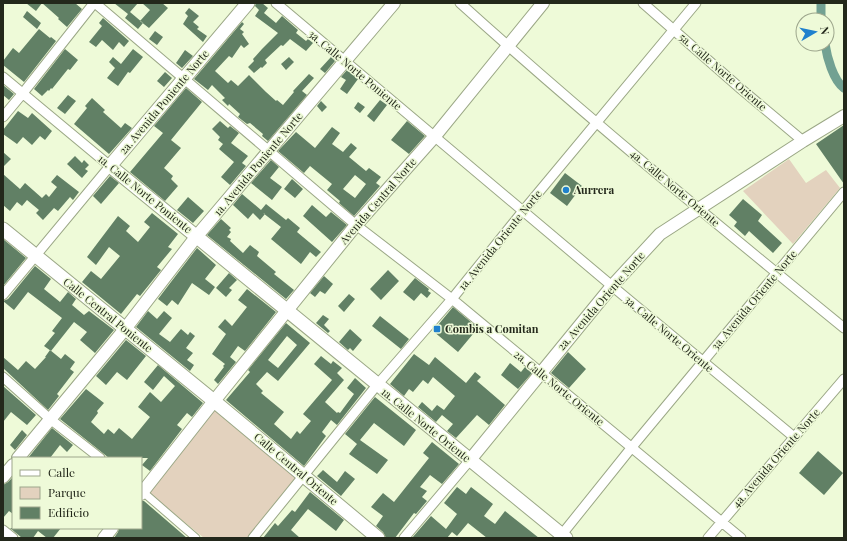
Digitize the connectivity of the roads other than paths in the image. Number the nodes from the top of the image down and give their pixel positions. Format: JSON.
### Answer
{"nodes":[{"id":1,"x":95,"y":3,"type":"edge"},
{"id":2,"x":248,"y":3,"type":"edge"},
{"id":3,"x":276,"y":3,"type":"edge"},
{"id":4,"x":394,"y":3,"type":"edge"},
{"id":5,"x":460,"y":3,"type":"edge"},
{"id":6,"x":543,"y":3,"type":"edge"},
{"id":7,"x":643,"y":3,"type":"edge"},
{"id":8,"x":696,"y":3,"type":"edge"},
{"id":9,"x":674,"y":30,"type":"junction"},
{"id":10,"x":508,"y":46,"type":"junction"},
{"id":11,"x":345,"y":61,"type":"junction"},
{"id":12,"x":3,"y":77,"type":"edge"},
{"id":13,"x":184,"y":78,"type":"junction"},
{"id":14,"x":23,"y":94,"type":"junction"},
{"id":15,"x":844,"y":116,"type":"edge"},
{"id":16,"x":3,"y":117,"type":"edge"},
{"id":17,"x":597,"y":123,"type":"junction"},
{"id":18,"x":435,"y":136,"type":"junction"},
{"id":19,"x":803,"y":141,"type":"junction"},
{"id":20,"x":268,"y":151,"type":"junction"},
{"id":21,"x":110,"y":166,"type":"junction"},
{"id":22,"x":844,"y":192,"type":"edge"},
{"id":23,"x":700,"y":208,"type":"junction"},
{"id":24,"x":523,"y":211,"type":"junction"},
{"id":25,"x":356,"y":225,"type":"junction"},
{"id":26,"x":3,"y":229,"type":"edge"},
{"id":27,"x":196,"y":237,"type":"junction"},
{"id":28,"x":36,"y":256,"type":"junction"},
{"id":29,"x":777,"y":273,"type":"junction"},
{"id":30,"x":612,"y":286,"type":"junction"},
{"id":31,"x":3,"y":296,"type":"edge"},
{"id":32,"x":452,"y":299,"type":"junction"},
{"id":33,"x":287,"y":311,"type":"junction"},
{"id":34,"x":125,"y":328,"type":"junction"},
{"id":35,"x":844,"y":328,"type":"edge"},
{"id":36,"x":703,"y":361,"type":"junction"},
{"id":37,"x":540,"y":373,"type":"junction"},
{"id":38,"x":3,"y":377,"type":"edge"},
{"id":39,"x":844,"y":378,"type":"edge"},
{"id":40,"x":377,"y":384,"type":"junction"},
{"id":41,"x":214,"y":401,"type":"junction"},
{"id":42,"x":50,"y":419,"type":"junction"},
{"id":43,"x":794,"y":437,"type":"junction"},
{"id":44,"x":632,"y":447,"type":"junction"},
{"id":45,"x":19,"y":457,"type":"edge"},
{"id":46,"x":99,"y":457,"type":"edge"},
{"id":47,"x":470,"y":460,"type":"junction"},
{"id":48,"x":12,"y":466,"type":"edge"},
{"id":49,"x":303,"y":475,"type":"junction"},
{"id":50,"x":3,"y":477,"type":"edge"},
{"id":51,"x":142,"y":492,"type":"edge"},
{"id":52,"x":721,"y":521,"type":"junction"},
{"id":53,"x":111,"y":529,"type":"edge"},
{"id":54,"x":3,"y":530,"type":"edge"},
{"id":55,"x":562,"y":537,"type":"edge"},
{"id":56,"x":13,"y":538,"type":"edge"},
{"id":57,"x":104,"y":538,"type":"edge"},
{"id":58,"x":196,"y":538,"type":"edge"},
{"id":59,"x":253,"y":538,"type":"edge"},
{"id":60,"x":378,"y":538,"type":"edge"},
{"id":61,"x":404,"y":538,"type":"edge"},
{"id":62,"x":708,"y":538,"type":"edge"},
{"id":63,"x":741,"y":538,"type":"edge"}],
"edges":[{"from":1,"to":13,"type":"street","name":"2a. Calle Norte Oriente"},
{"from":1,"to":14,"type":"street"},
{"from":2,"to":13,"type":"main road","name":"2a. Avenida Poniente Norte"},
{"from":3,"to":11,"type":"street","name":"3a. Calle Norte Poniente"},
{"from":4,"to":11,"type":"street","name":"1a. Avenida Poniente Norte"},
{"from":5,"to":10,"type":"street","name":"4a. Calle Norte Oriente"},
{"from":6,"to":10,"type":"street","name":"Avenida Central Norte"},
{"from":7,"to":9,"type":"street","name":"5a. Calle Norte Oriente"},
{"from":8,"to":9,"type":"street","name":"1a. Avenida Oriente Norte"},
{"from":9,"to":17,"type":"street","name":"1a. Avenida Oriente Norte"},
{"from":9,"to":19,"type":"street","name":"5a. Calle Norte Oriente"},
{"from":10,"to":17,"type":"street","name":"4a. Calle Norte Oriente"},
{"from":10,"to":18,"type":"street","name":"Avenida Central Norte"},
{"from":11,"to":18,"type":"street","name":"3a. Calle Norte Poniente"},
{"from":11,"to":20,"type":"street","name":"1a. Avenida Poniente Norte"},
{"from":12,"to":14,"type":"street","name":"1a. Calle Norte Poniente"},
{"from":13,"to":20,"type":"street","name":"2a. Calle Norte Oriente"},
{"from":13,"to":21,"type":"main road","name":"2a. Avenida Poniente Norte"},
{"from":14,"to":16,"type":"street"},
{"from":14,"to":21,"type":"street","name":"1a. Calle Norte Poniente"},
{"from":15,"to":19,"type":"street","name":"2a. Avenida Oriente Norte"},
{"from":17,"to":23,"type":"street","name":"4a. Calle Norte Oriente"},
{"from":17,"to":24,"type":"street","name":"1a. Avenida Oriente Norte"},
{"from":18,"to":24,"type":"street","name":"3a. Calle Norte Oriente"},
{"from":18,"to":25,"type":"street","name":"Avenida Central Norte"},
{"from":19,"to":23,"type":"street","name":"2a. Avenida Oriente Norte"},
{"from":20,"to":25,"type":"street","name":"2a. Calle Norte Oriente"},
{"from":20,"to":27,"type":"street","name":"1a. Avenida Poniente Norte"},
{"from":21,"to":27,"type":"main road","name":"1a. Calle Norte Poniente"},
{"from":21,"to":28,"type":"street","name":"2a. Avenida Poniente Norte"},
{"from":22,"to":29,"type":"street","name":"3a. Avenida Oriente Norte"},
{"from":23,"to":29,"type":"street","name":"4a. Calle Norte Oriente"},
{"from":23,"to":30,"type":"street","name":"2a. Avenida Oriente Norte"},
{"from":24,"to":30,"type":"street","name":"3a. Calle Norte Oriente"},
{"from":24,"to":32,"type":"street","name":"1a. Avenida Oriente Norte"},
{"from":25,"to":32,"type":"street","name":"2a. Calle Norte Oriente"},
{"from":25,"to":33,"type":"street","name":"Avenida Central Norte"},
{"from":26,"to":28,"type":"main road","name":"Calle Central Poniente"},
{"from":27,"to":33,"type":"main road","name":"1a. Calle Norte Poniente"},
{"from":27,"to":34,"type":"street","name":"1a. Avenida Poniente Norte"},
{"from":28,"to":31,"type":"street","name":"2a. Avenida Poniente Norte"},
{"from":28,"to":34,"type":"main road","name":"Calle Central Poniente"},
{"from":29,"to":35,"type":"street","name":"4a. Calle Norte Oriente"},
{"from":29,"to":36,"type":"street","name":"3a. Avenida Oriente Norte"},
{"from":30,"to":36,"type":"street","name":"3a. Calle Norte Oriente"},
{"from":30,"to":37,"type":"street","name":"2a. Avenida Oriente Norte"},
{"from":32,"to":37,"type":"street","name":"2a. Calle Norte Oriente"},
{"from":32,"to":40,"type":"street","name":"1a. Avenida Oriente Norte"},
{"from":33,"to":40,"type":"main road","name":"1a. Calle Norte Oriente"},
{"from":33,"to":41,"type":"street","name":"Avenida Central Norte"},
{"from":34,"to":41,"type":"main road","name":"Calle Central Poniente"},
{"from":34,"to":42,"type":"street","name":"1a. Avenida Poniente Norte"},
{"from":36,"to":43,"type":"street","name":"3a. Calle Norte Oriente"},
{"from":36,"to":44,"type":"street","name":"3a. Avenida Oriente Norte"},
{"from":37,"to":44,"type":"street","name":"2a. Calle Norte Oriente"},
{"from":37,"to":47,"type":"street","name":"2a. Avenida Oriente Norte"},
{"from":38,"to":42,"type":"street"},
{"from":39,"to":43,"type":"street","name":"4a. Avenida Oriente Norte"},
{"from":40,"to":47,"type":"main road","name":"1a. Calle Norte Oriente"},
{"from":40,"to":49,"type":"street","name":"1a. Avenida Oriente Norte"},
{"from":41,"to":49,"type":"main road","name":"Calle Central Oriente"},
{"from":41,"to":51,"type":"street","name":"Avenida Central Norte"},
{"from":42,"to":45,"type":"street","name":"1a. Avenida Poniente Norte"},
{"from":42,"to":46,"type":"street"},
{"from":43,"to":52,"type":"street","name":"4a. Avenida Oriente Norte"},
{"from":44,"to":52,"type":"street","name":"2a. Calle Norte Oriente"},
{"from":44,"to":55,"type":"street","name":"3a. Avenida Oriente Norte"},
{"from":47,"to":55,"type":"main road","name":"1a. Calle Norte Oriente"},
{"from":47,"to":61,"type":"street","name":"2a. Avenida Oriente Norte"},
{"from":48,"to":50,"type":"street"},
{"from":49,"to":59,"type":"street","name":"1a. Avenida Oriente Norte"},
{"from":49,"to":60,"type":"main road","name":"Calle Central Oriente"},
{"from":51,"to":58,"type":"street"},
{"from":52,"to":62,"type":"street","name":"4a. Avenida Oriente Norte"},
{"from":52,"to":63,"type":"street","name":"2a. Calle Norte Oriente"},
{"from":53,"to":57,"type":"street"},
{"from":54,"to":56,"type":"street"}]}
